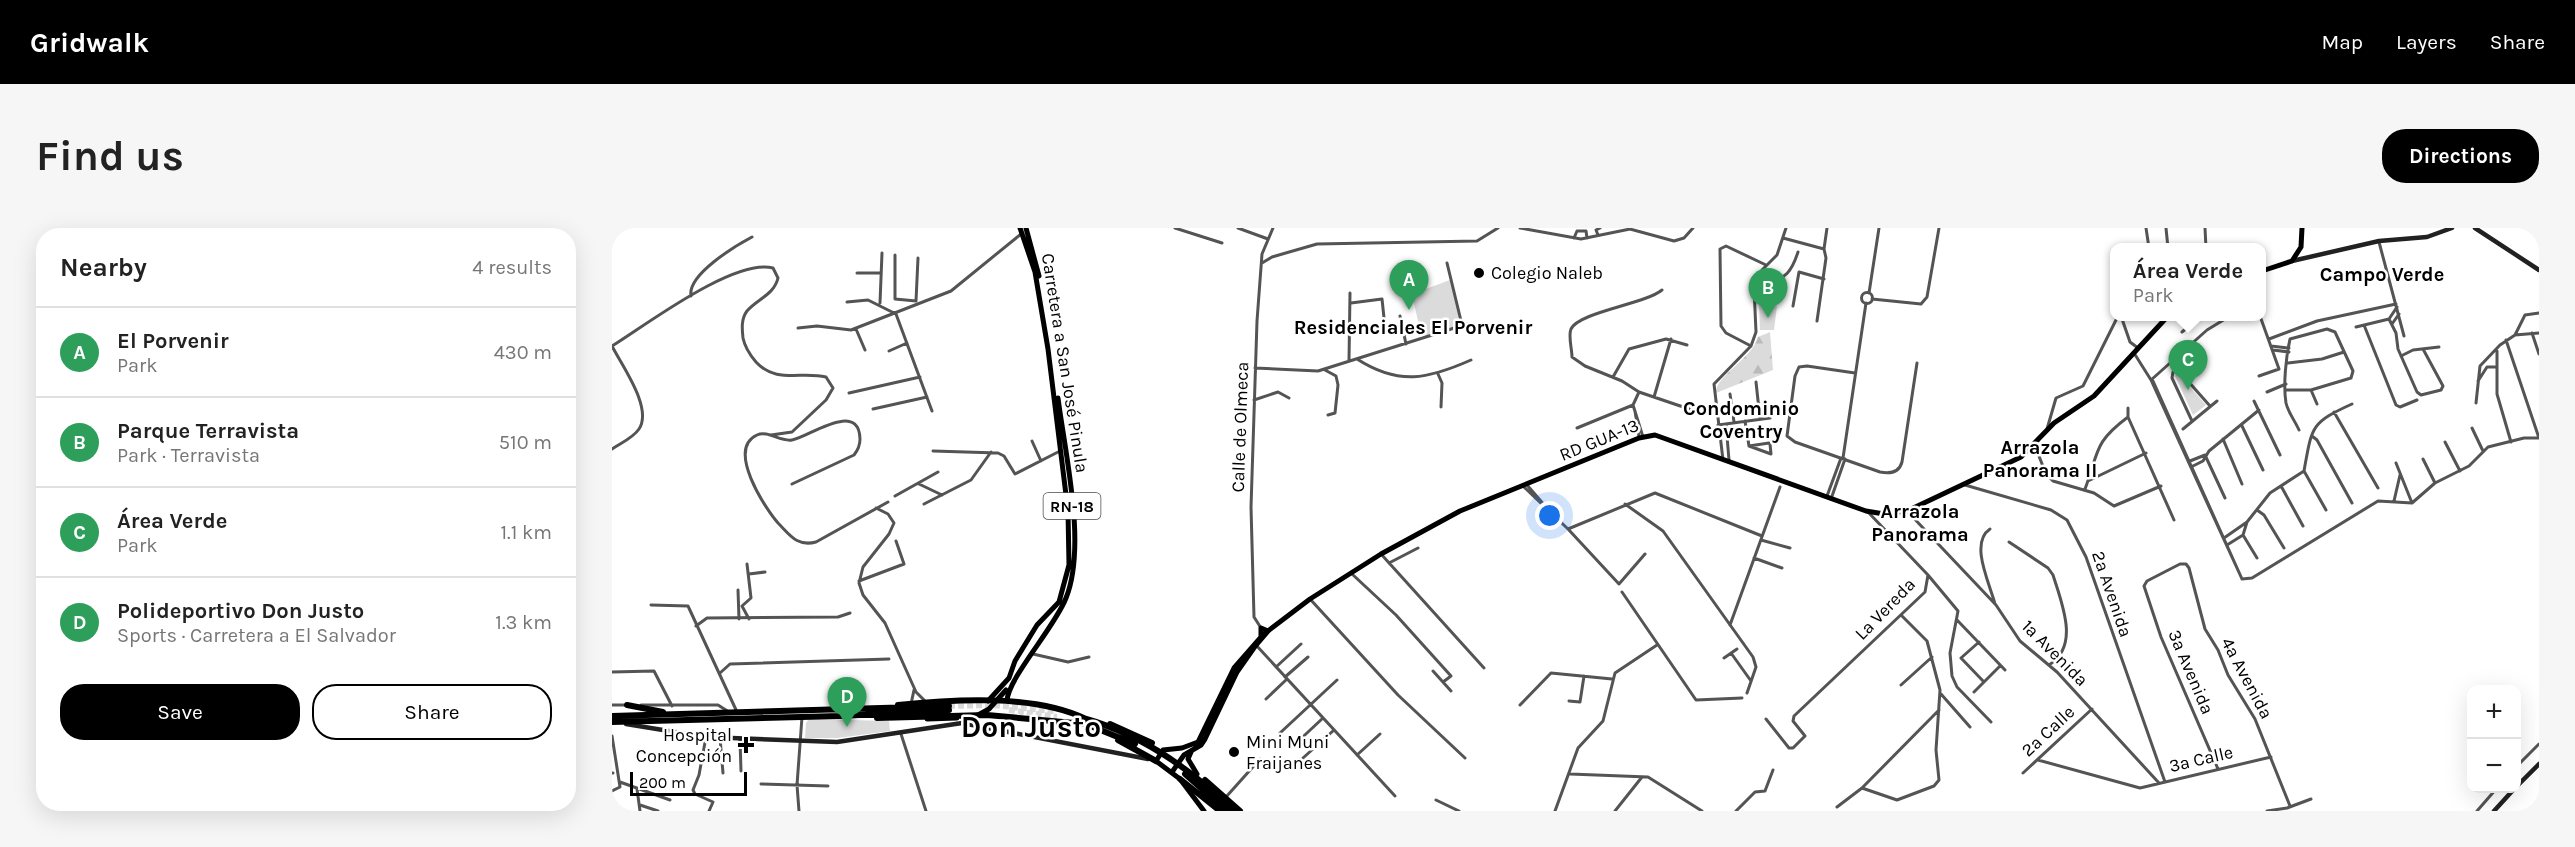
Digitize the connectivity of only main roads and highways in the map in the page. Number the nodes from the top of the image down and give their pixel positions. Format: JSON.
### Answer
{"nodes":[{"id":1,"x":2302,"y":228,"type":"edge"},
{"id":2,"x":1023,"y":230,"type":"edge"},
{"id":3,"x":2266,"y":271,"type":"edge"},
{"id":4,"x":2163,"y":321,"type":"edge"},
{"id":5,"x":1074,"y":540,"type":"junction"},
{"id":6,"x":1077,"y":554,"type":"dead end"},
{"id":7,"x":1037,"y":625,"type":"junction"},
{"id":8,"x":1267,"y":629,"type":"junction"},
{"id":9,"x":1255,"y":643,"type":"junction"},
{"id":10,"x":1024,"y":666,"type":"junction"},
{"id":11,"x":1020,"y":673,"type":"junction"},
{"id":12,"x":1002,"y":688,"type":"junction"},
{"id":13,"x":988,"y":701,"type":"junction"},
{"id":14,"x":1007,"y":701,"type":"junction"},
{"id":15,"x":974,"y":702,"type":"junction"},
{"id":16,"x":627,"y":705,"type":"road end"},
{"id":17,"x":863,"y":710,"type":"junction"},
{"id":18,"x":848,"y":713,"type":"junction"},
{"id":19,"x":1074,"y":713,"type":"junction"},
{"id":20,"x":673,"y":714,"type":"junction"},
{"id":21,"x":736,"y":714,"type":"junction"},
{"id":22,"x":987,"y":714,"type":"junction"},
{"id":23,"x":1057,"y":714,"type":"tunnel mouth"},
{"id":24,"x":1002,"y":715,"type":"junction"},
{"id":25,"x":840,"y":716,"type":"junction"},
{"id":26,"x":911,"y":717,"type":"junction"},
{"id":27,"x":613,"y":720,"type":"edge"},
{"id":28,"x":1086,"y":721,"type":"junction"},
{"id":29,"x":1102,"y":722,"type":"junction"},
{"id":30,"x":1071,"y":724,"type":"junction"},
{"id":31,"x":1094,"y":724,"type":"junction"},
{"id":32,"x":1104,"y":734,"type":"junction"},
{"id":33,"x":1200,"y":745,"type":"junction"},
{"id":34,"x":1163,"y":750,"type":"junction"},
{"id":35,"x":1156,"y":761,"type":"junction"},
{"id":36,"x":1179,"y":761,"type":"junction"},
{"id":37,"x":1173,"y":771,"type":"junction"},
{"id":38,"x":1197,"y":775,"type":"junction"},
{"id":39,"x":1180,"y":779,"type":"junction"},
{"id":40,"x":1204,"y":811,"type":"edge"},
{"id":41,"x":1220,"y":811,"type":"edge"},
{"id":42,"x":1227,"y":811,"type":"edge"},
{"id":43,"x":1234,"y":811,"type":"edge"},
{"id":44,"x":1240,"y":811,"type":"edge"}],
"edges":[{"from":1,"to":3,"type":"main road"},
{"from":2,"to":5,"type":"main road","name":"Carretera a San José Pinula","number":"RN-18"},
{"from":2,"to":7,"type":"main road","name":"Carretera a San José Pinula","number":"RN-18"},
{"from":4,"to":8,"type":"main road","name":"RD GUA-13"},
{"from":5,"to":6,"type":"main road"},
{"from":5,"to":10,"type":"main road","name":"Carretera a San José Pinula","number":"RN-18"},
{"from":7,"to":10,"type":"main road"},
{"from":7,"to":12,"type":"main road","name":"Carretera a San José Pinula","number":"RN-18"},
{"from":8,"to":9,"type":"main road","name":"RD GUA-13"},
{"from":8,"to":9,"type":"main road"},
{"from":9,"to":33,"type":"main road","name":"RD GUA-13"},
{"from":9,"to":34,"type":"main road","name":"RD GUA-13"},
{"from":10,"to":11,"type":"main road","name":"Carretera a San José Pinula","number":"RN-18"},
{"from":11,"to":14,"type":"main road","name":"Carretera a San José Pinula","number":"RN-18"},
{"from":11,"to":26,"type":"main road"},
{"from":12,"to":13,"type":"main road","name":"Carretera a San José Pinula","number":"RN-18"},
{"from":12,"to":15,"type":"main road"},
{"from":13,"to":14,"type":"highway"},
{"from":13,"to":15,"type":"highway"},
{"from":13,"to":22,"type":"highway"},
{"from":14,"to":19,"type":"highway"},
{"from":14,"to":24,"type":"highway"},
{"from":15,"to":17,"type":"highway"},
{"from":16,"to":20,"type":"highway"},
{"from":17,"to":18,"type":"highway"},
{"from":17,"to":18,"type":"highway"},
{"from":18,"to":21,"type":"highway"},
{"from":18,"to":25,"type":"highway"},
{"from":19,"to":28,"type":"highway"},
{"from":19,"to":29,"type":"highway"},
{"from":20,"to":21,"type":"highway"},
{"from":20,"to":27,"type":"highway"},
{"from":21,"to":25,"type":"highway"},
{"from":21,"to":27,"type":"highway"},
{"from":22,"to":24,"type":"highway"},
{"from":22,"to":26,"type":"highway"},
{"from":23,"to":28,"type":"highway"},
{"from":24,"to":30,"type":"highway"},
{"from":25,"to":26,"type":"highway"},
{"from":28,"to":30,"type":"highway"},
{"from":28,"to":31,"type":"highway"},
{"from":29,"to":31,"type":"highway"},
{"from":29,"to":34,"type":"highway"},
{"from":30,"to":32,"type":"highway"},
{"from":31,"to":32,"type":"highway"},
{"from":31,"to":42,"type":"highway"},
{"from":31,"to":43,"type":"highway"},
{"from":32,"to":35,"type":"highway"},
{"from":33,"to":36,"type":"main road","name":"RD GUA-13"},
{"from":33,"to":38,"type":"main road"},
{"from":34,"to":35,"type":"main road"},
{"from":34,"to":36,"type":"highway"},
{"from":35,"to":37,"type":"main road"},
{"from":36,"to":37,"type":"main road","name":"RD GUA-13"},
{"from":36,"to":38,"type":"highway"},
{"from":37,"to":39,"type":"main road"},
{"from":38,"to":44,"type":"highway"},
{"from":39,"to":40,"type":"main road"},
{"from":39,"to":41,"type":"highway"}]}
